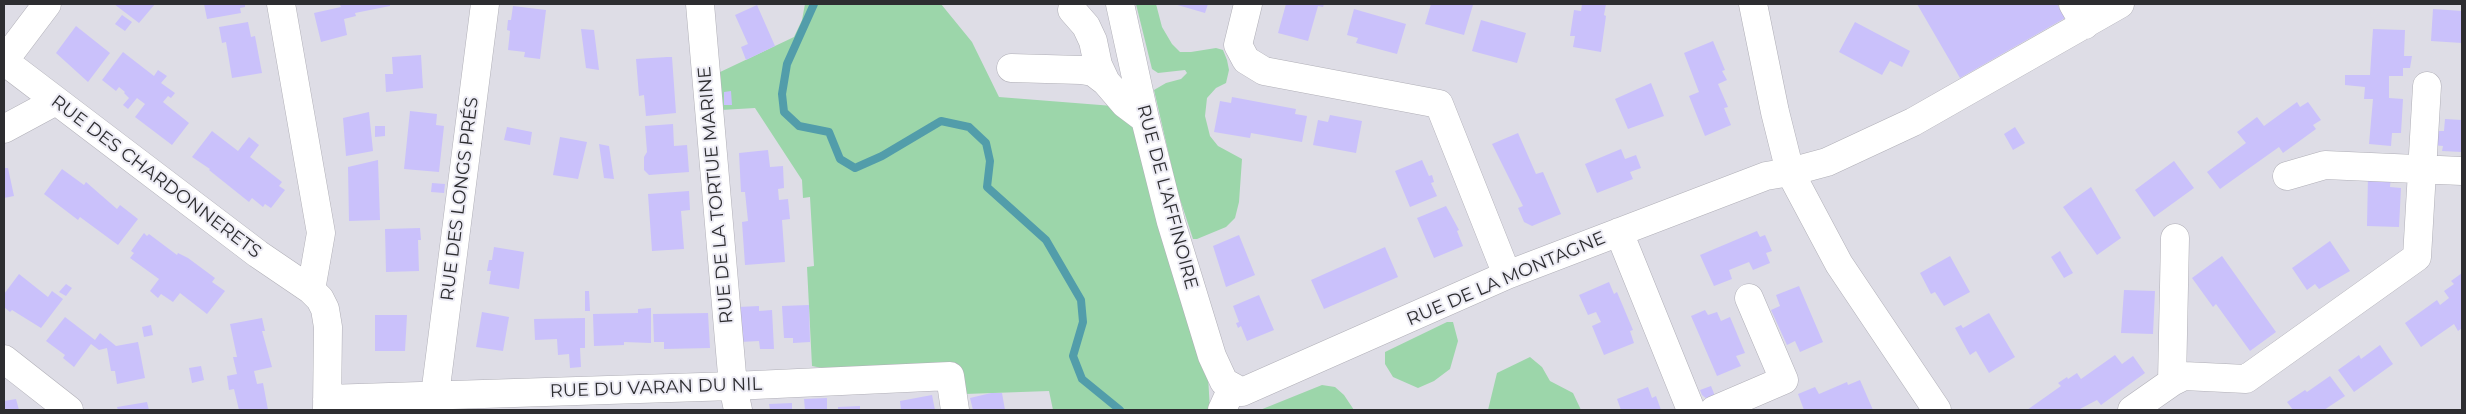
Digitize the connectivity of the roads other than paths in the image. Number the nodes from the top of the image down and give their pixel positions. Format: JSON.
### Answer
{"nodes":[{"id":1,"x":47,"y":4,"type":"edge"},
{"id":2,"x":281,"y":4,"type":"edge"},
{"id":3,"x":485,"y":4,"type":"edge"},
{"id":4,"x":700,"y":4,"type":"edge"},
{"id":5,"x":1120,"y":4,"type":"edge"},
{"id":6,"x":1248,"y":4,"type":"edge"},
{"id":7,"x":1753,"y":4,"type":"edge"},
{"id":8,"x":2120,"y":4,"type":"edge"},
{"id":9,"x":1072,"y":10,"type":"dead end"},
{"id":10,"x":2079,"y":14,"type":"edge"},
{"id":11,"x":4,"y":61,"type":"edge"},
{"id":12,"x":1011,"y":68,"type":"dead end"},
{"id":13,"x":1106,"y":82,"type":"junction"},
{"id":14,"x":2427,"y":86,"type":"dead end"},
{"id":15,"x":56,"y":100,"type":"junction"},
{"id":16,"x":1145,"y":118,"type":"junction"},
{"id":17,"x":4,"y":129,"type":"edge"},
{"id":18,"x":2422,"y":169,"type":"junction"},
{"id":19,"x":2462,"y":171,"type":"edge"},
{"id":20,"x":1790,"y":172,"type":"junction"},
{"id":21,"x":2287,"y":176,"type":"dead end"},
{"id":22,"x":1619,"y":232,"type":"junction"},
{"id":23,"x":2174,"y":238,"type":"dead end"},
{"id":24,"x":1507,"y":275,"type":"junction"},
{"id":25,"x":311,"y":290,"type":"junction"},
{"id":26,"x":1749,"y":298,"type":"dead end"},
{"id":27,"x":4,"y":359,"type":"edge"},
{"id":28,"x":2172,"y":382,"type":"junction"},
{"id":29,"x":1227,"y":394,"type":"edge"},
{"id":30,"x":435,"y":395,"type":"junction"},
{"id":31,"x":735,"y":398,"type":"edge"},
{"id":32,"x":327,"y":405,"type":"edge"},
{"id":33,"x":69,"y":410,"type":"edge"},
{"id":34,"x":955,"y":410,"type":"edge"},
{"id":35,"x":1691,"y":410,"type":"edge"},
{"id":36,"x":1714,"y":410,"type":"edge"},
{"id":37,"x":1937,"y":410,"type":"edge"},
{"id":38,"x":2132,"y":410,"type":"edge"}],
"edges":[{"from":1,"to":11,"type":"street"},
{"from":2,"to":25,"type":"street"},
{"from":3,"to":30,"type":"street","name":"RUE DES LONGS PRÉS"},
{"from":4,"to":31,"type":"street","name":"RUE DE LA TORTUE MARINE"},
{"from":5,"to":16,"type":"street","name":"RUE DE L'AFFINOIRE"},
{"from":6,"to":24,"type":"street"},
{"from":7,"to":20,"type":"street"},
{"from":8,"to":10,"type":"street","name":"RUE DE LA MONTAGNE"},
{"from":9,"to":13,"type":"street"},
{"from":10,"to":20,"type":"street","name":"RUE DE LA MONTAGNE"},
{"from":11,"to":15,"type":"street","name":"RUE DES CHARDONNERETS"},
{"from":12,"to":13,"type":"street"},
{"from":13,"to":16,"type":"street"},
{"from":14,"to":18,"type":"street"},
{"from":15,"to":17,"type":"street"},
{"from":15,"to":25,"type":"street","name":"RUE DES CHARDONNERETS"},
{"from":16,"to":29,"type":"street","name":"RUE DE L'AFFINOIRE"},
{"from":18,"to":19,"type":"street"},
{"from":18,"to":21,"type":"street"},
{"from":18,"to":28,"type":"street"},
{"from":20,"to":22,"type":"street","name":"RUE DE LA MONTAGNE"},
{"from":20,"to":37,"type":"street"},
{"from":22,"to":24,"type":"street","name":"RUE DE LA MONTAGNE"},
{"from":22,"to":35,"type":"street"},
{"from":23,"to":28,"type":"street"},
{"from":24,"to":29,"type":"street","name":"RUE DE LA MONTAGNE"},
{"from":25,"to":32,"type":"street"},
{"from":26,"to":36,"type":"street"},
{"from":27,"to":33,"type":"street"},
{"from":28,"to":38,"type":"street"},
{"from":30,"to":31,"type":"street","name":"RUE DU VARAN DU NIL"},
{"from":30,"to":32,"type":"street","name":"RUE DU VARAN DU NIL"},
{"from":31,"to":34,"type":"street","name":"RUE DU VARAN DU NIL"}]}
